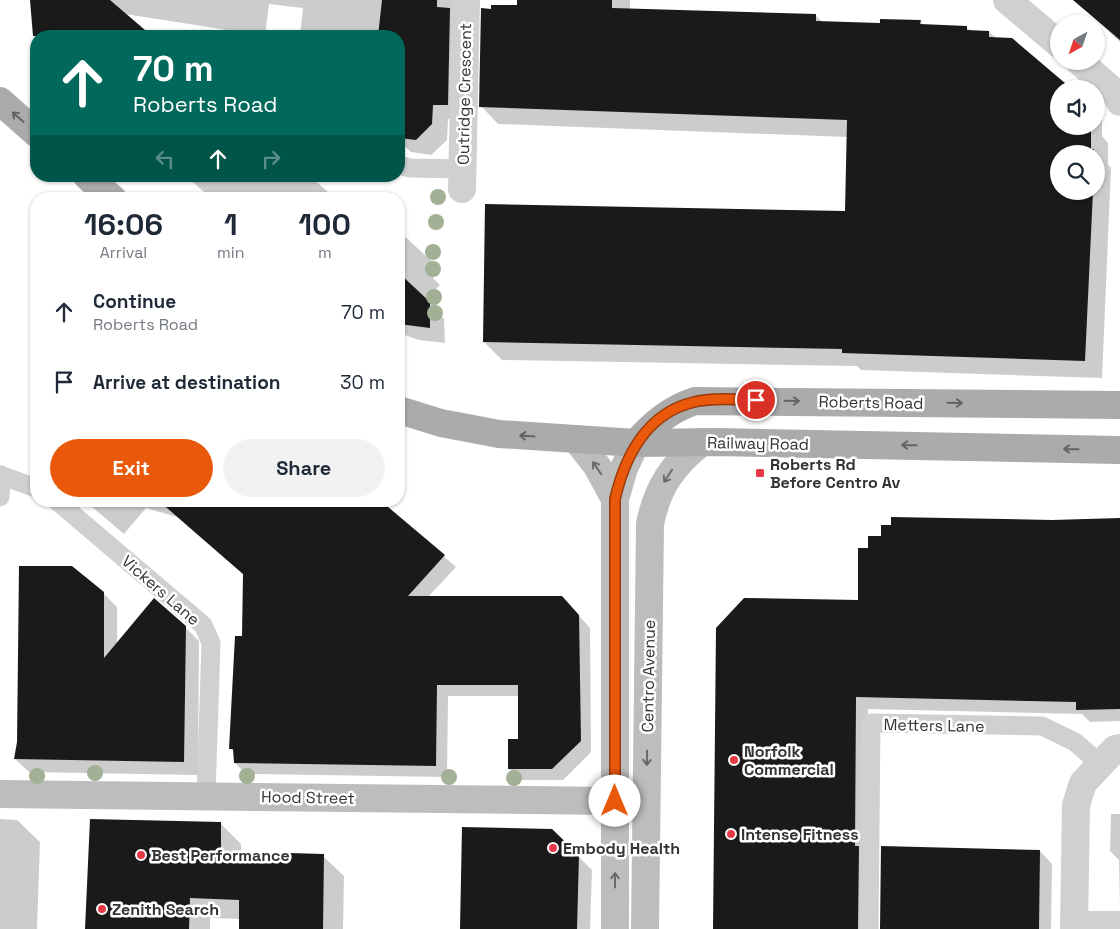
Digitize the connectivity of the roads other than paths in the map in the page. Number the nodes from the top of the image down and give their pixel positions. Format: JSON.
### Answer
{"nodes":[{"id":1,"x":466,"y":0,"type":"edge"},
{"id":2,"x":1018,"y":3,"type":"edge"},
{"id":3,"x":1050,"y":35,"type":"edge"},
{"id":4,"x":1089,"y":70,"type":"edge"},
{"id":5,"x":0,"y":101,"type":"edge"},
{"id":6,"x":1120,"y":102,"type":"edge"},
{"id":7,"x":30,"y":128,"type":"edge"},
{"id":8,"x":405,"y":166,"type":"edge"},
{"id":9,"x":463,"y":179,"type":"joint"},
{"id":10,"x":94,"y":182,"type":"edge"},
{"id":11,"x":105,"y":192,"type":"edge"},
{"id":12,"x":1120,"y":405,"type":"edge"},
{"id":13,"x":405,"y":412,"type":"edge"},
{"id":14,"x":576,"y":439,"type":"junction"},
{"id":15,"x":702,"y":442,"type":"junction"},
{"id":16,"x":636,"y":443,"type":"junction"},
{"id":17,"x":1120,"y":450,"type":"edge"},
{"id":18,"x":1,"y":475,"type":"edge"},
{"id":19,"x":30,"y":486,"type":"edge"},
{"id":20,"x":0,"y":497,"type":"edge"},
{"id":21,"x":615,"y":499,"type":"junction"},
{"id":22,"x":64,"y":507,"type":"edge"},
{"id":23,"x":1110,"y":756,"type":"edge"},
{"id":24,"x":0,"y":794,"type":"edge"},
{"id":25,"x":206,"y":796,"type":"junction"},
{"id":26,"x":615,"y":801,"type":"junction"},
{"id":27,"x":1120,"y":925,"type":"edge"},
{"id":28,"x":1074,"y":927,"type":"edge"},
{"id":29,"x":615,"y":929,"type":"edge"},
{"id":30,"x":645,"y":929,"type":"edge"},
{"id":31,"x":869,"y":929,"type":"edge"}],
"edges":[{"from":1,"to":9,"type":"street","name":"Outridge Crescent"},
{"from":2,"to":3,"type":"street"},
{"from":4,"to":6,"type":"street"},
{"from":7,"to":5,"type":"main road","one_way":true},
{"from":8,"to":9,"type":"lane"},
{"from":10,"to":11,"type":"main road"},
{"from":16,"to":12,"type":"main road","name":"Roberts Road","one_way":true},
{"from":14,"to":13,"type":"main road","name":"Railway Road","one_way":true},
{"from":14,"to":16,"type":"main road","name":"Railway Road"},
{"from":21,"to":14,"type":"street","name":"Centro Avenue","one_way":true},
{"from":15,"to":16,"type":"main road","name":"Railway Road"},
{"from":17,"to":15,"type":"main road","name":"Railway Road","one_way":true},
{"from":15,"to":30,"type":"street","name":"Centro Avenue","one_way":true},
{"from":16,"to":21,"type":"street","name":"Centro Avenue"},
{"from":18,"to":19,"type":"lane"},
{"from":18,"to":20,"type":"lane"},
{"from":21,"to":26,"type":"street","name":"Centro Avenue"},
{"from":22,"to":25,"type":"lane","name":"Vickers Lane"},
{"from":23,"to":28,"type":"street"},
{"from":23,"to":31,"type":"lane","name":"Metters Lane"},
{"from":24,"to":25,"type":"street","name":"Hood Street"},
{"from":25,"to":26,"type":"street","name":"Hood Street"},
{"from":29,"to":26,"type":"street","name":"Centro Avenue","one_way":true},
{"from":27,"to":28,"type":"street"}]}
